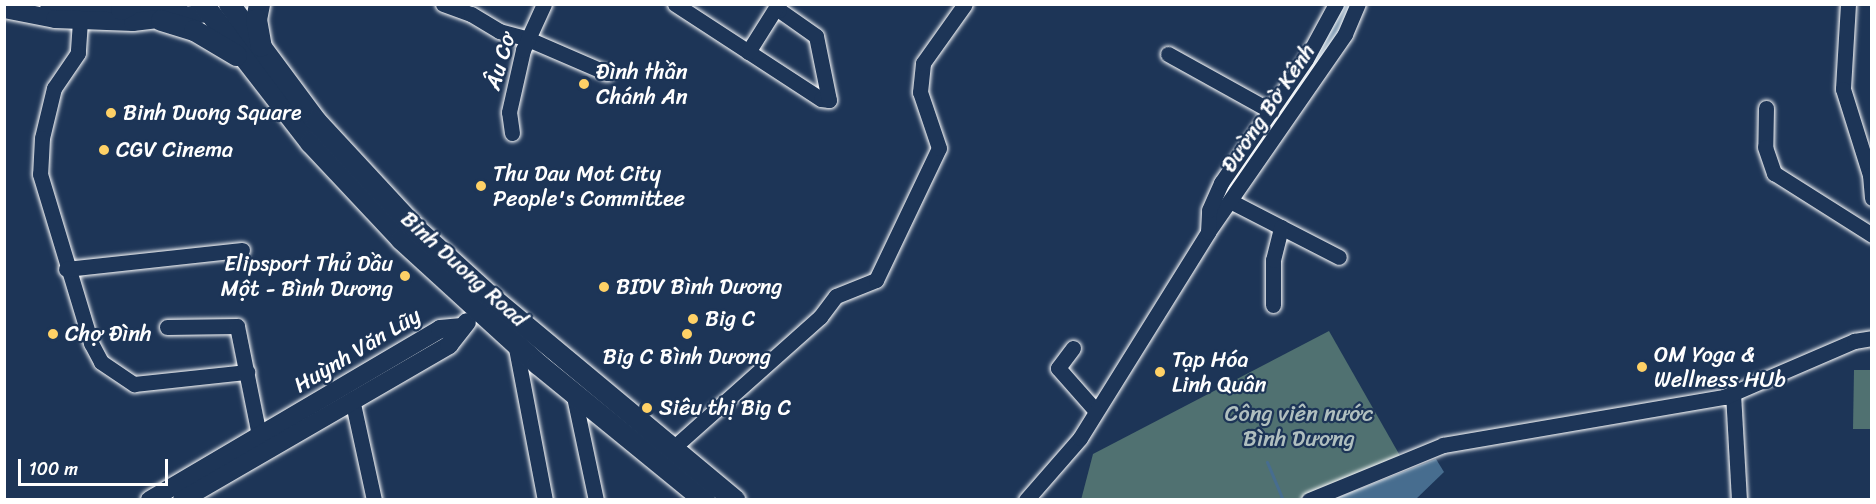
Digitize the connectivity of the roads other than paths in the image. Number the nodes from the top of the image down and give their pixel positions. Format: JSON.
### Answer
{"nodes":[{"id":1,"x":49,"y":4,"type":"edge"},
{"id":2,"x":179,"y":4,"type":"edge"},
{"id":3,"x":258,"y":4,"type":"edge"},
{"id":4,"x":443,"y":4,"type":"edge"},
{"id":5,"x":544,"y":4,"type":"edge"},
{"id":6,"x":675,"y":4,"type":"edge"},
{"id":7,"x":965,"y":4,"type":"edge"},
{"id":8,"x":1336,"y":4,"type":"edge"},
{"id":9,"x":1358,"y":4,"type":"edge"},
{"id":10,"x":1848,"y":4,"type":"edge"},
{"id":11,"x":778,"y":5,"type":"edge"},
{"id":12,"x":220,"y":6,"type":"edge"},
{"id":13,"x":125,"y":7,"type":"edge"},
{"id":14,"x":4,"y":9,"type":"edge"},
{"id":15,"x":160,"y":20,"type":"junction"},
{"id":16,"x":80,"y":21,"type":"junction"},
{"id":17,"x":528,"y":39,"type":"junction"},
{"id":18,"x":748,"y":52,"type":"junction"},
{"id":19,"x":1168,"y":54,"type":"dead end"},
{"id":20,"x":257,"y":60,"type":"junction"},
{"id":21,"x":607,"y":73,"type":"dead end"},
{"id":22,"x":1766,"y":108,"type":"dead end"},
{"id":23,"x":1271,"y":111,"type":"junction"},
{"id":24,"x":512,"y":133,"type":"dead end"},
{"id":25,"x":1872,"y":198,"type":"edge"},
{"id":26,"x":1232,"y":202,"type":"junction"},
{"id":27,"x":1281,"y":227,"type":"junction"},
{"id":28,"x":1208,"y":232,"type":"junction"},
{"id":29,"x":1872,"y":235,"type":"edge"},
{"id":30,"x":242,"y":250,"type":"dead end"},
{"id":31,"x":1339,"y":257,"type":"dead end"},
{"id":32,"x":66,"y":269,"type":"junction"},
{"id":33,"x":484,"y":304,"type":"junction"},
{"id":34,"x":1273,"y":305,"type":"dead end"},
{"id":35,"x":167,"y":327,"type":"dead end"},
{"id":36,"x":462,"y":327,"type":"junction"},
{"id":37,"x":1872,"y":338,"type":"edge"},
{"id":38,"x":515,"y":343,"type":"junction"},
{"id":39,"x":1073,"y":348,"type":"dead end"},
{"id":40,"x":247,"y":372,"type":"junction"},
{"id":41,"x":573,"y":392,"type":"junction"},
{"id":42,"x":1733,"y":393,"type":"junction"},
{"id":43,"x":352,"y":399,"type":"junction"},
{"id":44,"x":1096,"y":411,"type":"junction"},
{"id":45,"x":259,"y":435,"type":"junction"},
{"id":46,"x":672,"y":448,"type":"junction"},
{"id":47,"x":206,"y":494,"type":"edge"},
{"id":48,"x":150,"y":500,"type":"edge"},
{"id":49,"x":183,"y":500,"type":"edge"},
{"id":50,"x":374,"y":500,"type":"edge"},
{"id":51,"x":545,"y":500,"type":"edge"},
{"id":52,"x":596,"y":500,"type":"edge"},
{"id":53,"x":705,"y":500,"type":"edge"},
{"id":54,"x":735,"y":500,"type":"edge"},
{"id":55,"x":1026,"y":500,"type":"edge"},
{"id":56,"x":1309,"y":500,"type":"edge"},
{"id":57,"x":1739,"y":500,"type":"edge"}],
"edges":[{"from":1,"to":13,"type":"main road"},
{"from":2,"to":13,"type":"main road"},
{"from":3,"to":20,"type":"highway"},
{"from":4,"to":17,"type":"street"},
{"from":5,"to":17,"type":"street","name":"Âu Cơ"},
{"from":6,"to":18,"type":"street"},
{"from":7,"to":46,"type":"street"},
{"from":8,"to":23,"type":"street"},
{"from":9,"to":26,"type":"street","name":"Đường Bờ Kênh"},
{"from":10,"to":25,"type":"street"},
{"from":11,"to":18,"type":"street"},
{"from":11,"to":18,"type":"street"},
{"from":12,"to":15,"type":"main road"},
{"from":12,"to":20,"type":"highway","name":"Binh Duong Road"},
{"from":14,"to":16,"type":"main road"},
{"from":15,"to":16,"type":"main road"},
{"from":15,"to":20,"type":"highway"},
{"from":16,"to":32,"type":"street"},
{"from":17,"to":21,"type":"street"},
{"from":17,"to":24,"type":"street","name":"Âu Cơ"},
{"from":19,"to":23,"type":"street"},
{"from":20,"to":33,"type":"highway","name":"Binh Duong Road"},
{"from":22,"to":29,"type":"street"},
{"from":23,"to":28,"type":"street"},
{"from":26,"to":27,"type":"street"},
{"from":26,"to":28,"type":"street","name":"Đường Bờ Kênh"},
{"from":27,"to":31,"type":"street"},
{"from":27,"to":34,"type":"street"},
{"from":28,"to":44,"type":"street","name":"Đường Bờ Kênh"},
{"from":30,"to":32,"type":"street"},
{"from":32,"to":40,"type":"street"},
{"from":33,"to":36,"type":"main road"},
{"from":33,"to":38,"type":"highway","name":"Binh Duong Road"},
{"from":33,"to":46,"type":"highway"},
{"from":35,"to":40,"type":"street"},
{"from":36,"to":43,"type":"main road","name":"Huỳnh Văn Lũy"},
{"from":36,"to":45,"type":"main road","name":"Huỳnh Văn Lũy"},
{"from":37,"to":42,"type":"street"},
{"from":38,"to":41,"type":"highway","name":"Binh Duong Road"},
{"from":38,"to":51,"type":"street"},
{"from":39,"to":44,"type":"street"},
{"from":40,"to":45,"type":"street"},
{"from":41,"to":52,"type":"street"},
{"from":41,"to":53,"type":"highway","name":"Binh Duong Road"},
{"from":42,"to":56,"type":"street"},
{"from":42,"to":57,"type":"street"},
{"from":43,"to":47,"type":"main road","name":"Huỳnh Văn Lũy"},
{"from":43,"to":50,"type":"street"},
{"from":44,"to":55,"type":"street","name":"Đường Bờ Kênh"},
{"from":45,"to":48,"type":"main road","name":"Huỳnh Văn Lũy"},
{"from":46,"to":54,"type":"highway"},
{"from":47,"to":49,"type":"main road","name":"Huỳnh Văn Lũy"}]}
